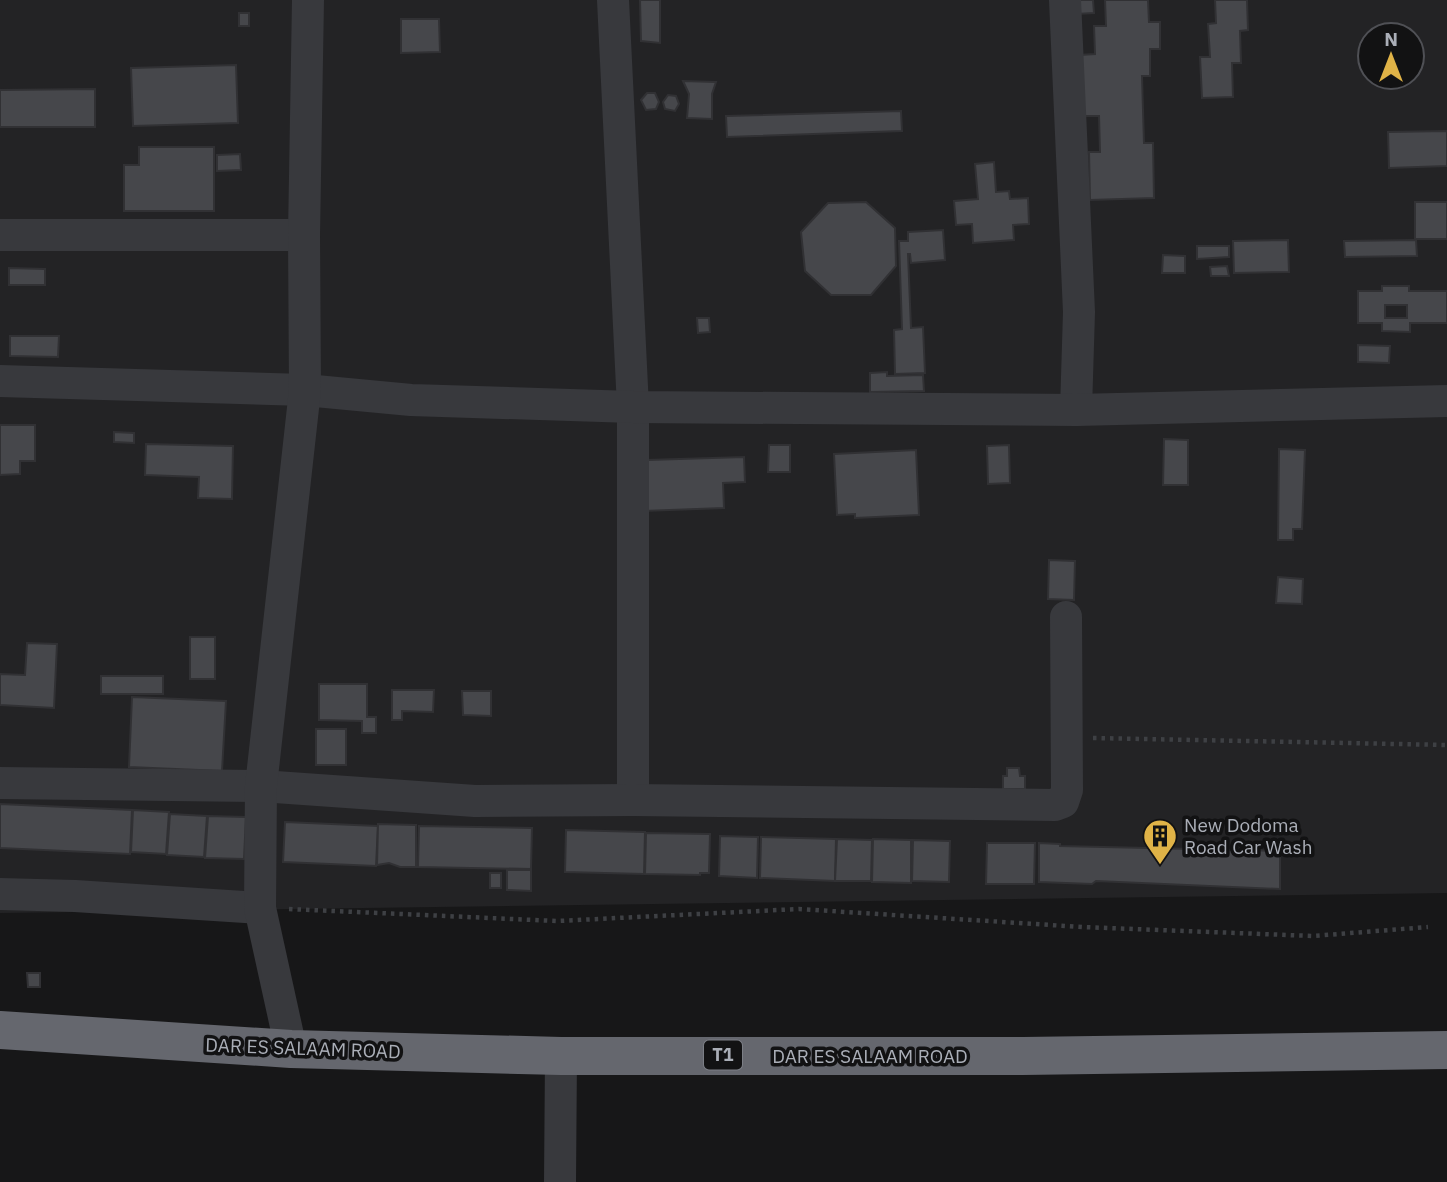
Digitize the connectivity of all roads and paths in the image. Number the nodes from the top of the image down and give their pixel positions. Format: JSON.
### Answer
{"nodes":[{"id":1,"x":308,"y":0,"type":"edge"},
{"id":2,"x":613,"y":0,"type":"edge"},
{"id":3,"x":1065,"y":0,"type":"edge"},
{"id":4,"x":304,"y":234,"type":"junction"},
{"id":5,"x":0,"y":235,"type":"edge"},
{"id":6,"x":0,"y":381,"type":"edge"},
{"id":7,"x":305,"y":390,"type":"junction"},
{"id":8,"x":1447,"y":401,"type":"edge"},
{"id":9,"x":633,"y":407,"type":"junction"},
{"id":10,"x":1076,"y":410,"type":"junction"},
{"id":11,"x":1066,"y":617,"type":"dead end"},
{"id":12,"x":1067,"y":738,"type":"junction"},
{"id":13,"x":1447,"y":745,"type":"edge"},
{"id":14,"x":0,"y":783,"type":"edge"},
{"id":15,"x":261,"y":786,"type":"junction"},
{"id":16,"x":633,"y":800,"type":"junction"},
{"id":17,"x":0,"y":894,"type":"edge"},
{"id":18,"x":260,"y":908,"type":"junction"},
{"id":19,"x":1428,"y":927,"type":"dead end"},
{"id":20,"x":0,"y":1030,"type":"edge"},
{"id":21,"x":291,"y":1049,"type":"junction"},
{"id":22,"x":1447,"y":1050,"type":"edge"},
{"id":23,"x":561,"y":1056,"type":"junction"},
{"id":24,"x":560,"y":1182,"type":"edge"}],
"edges":[{"from":1,"to":4,"type":"street"},
{"from":2,"to":9,"type":"street"},
{"from":3,"to":10,"type":"street"},
{"from":4,"to":5,"type":"street"},
{"from":4,"to":7,"type":"street"},
{"from":6,"to":7,"type":"street"},
{"from":7,"to":9,"type":"street"},
{"from":7,"to":15,"type":"street"},
{"from":8,"to":10,"type":"street"},
{"from":9,"to":10,"type":"street"},
{"from":9,"to":16,"type":"street"},
{"from":11,"to":12,"type":"street"},
{"from":12,"to":13,"type":"path"},
{"from":12,"to":16,"type":"street"},
{"from":14,"to":15,"type":"street"},
{"from":15,"to":16,"type":"street"},
{"from":15,"to":18,"type":"street"},
{"from":17,"to":18,"type":"street"},
{"from":18,"to":19,"type":"path"},
{"from":18,"to":21,"type":"street"},
{"from":20,"to":21,"type":"highway","name":"DAR ES SALAAM ROAD","number":"T1"},
{"from":21,"to":23,"type":"highway","name":"DAR ES SALAAM ROAD","number":"T1"},
{"from":22,"to":23,"type":"highway","name":"DAR ES SALAAM ROAD","number":"T1"},
{"from":23,"to":24,"type":"street"}]}
